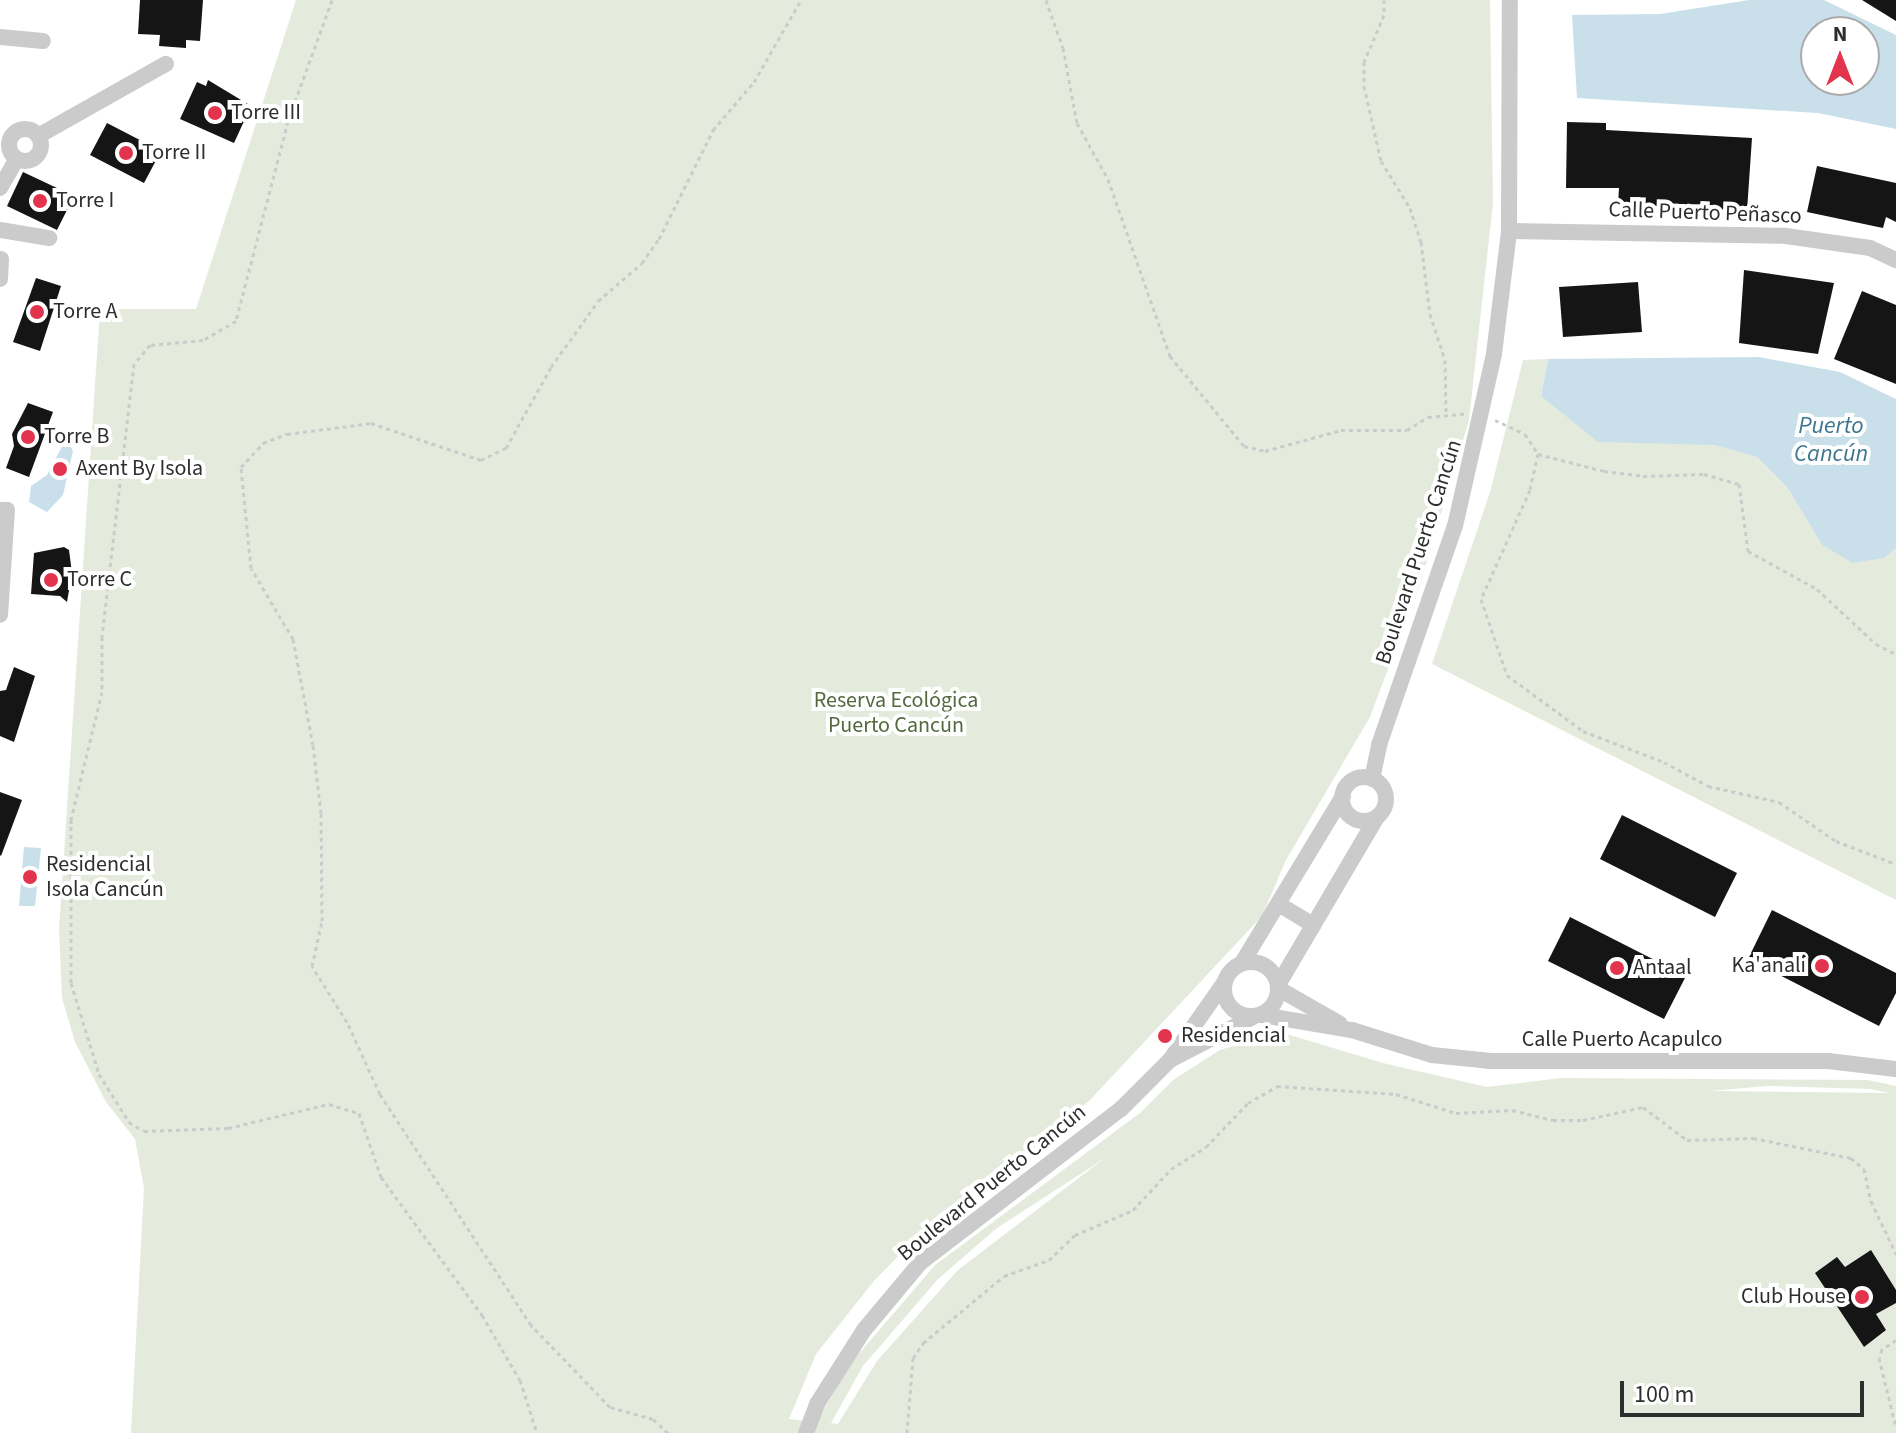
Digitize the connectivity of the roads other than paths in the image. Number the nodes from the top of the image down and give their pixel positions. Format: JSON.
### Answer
{"nodes":[{"id":1,"x":1510,"y":0,"type":"edge"},
{"id":2,"x":0,"y":37,"type":"edge"},
{"id":3,"x":43,"y":41,"type":"dead end"},
{"id":4,"x":166,"y":64,"type":"dead end"},
{"id":5,"x":38,"y":136,"type":"junction"},
{"id":6,"x":9,"y":149,"type":"edge"},
{"id":7,"x":0,"y":188,"type":"edge"},
{"id":8,"x":0,"y":230,"type":"edge"},
{"id":9,"x":1509,"y":231,"type":"junction"},
{"id":10,"x":49,"y":238,"type":"dead end"},
{"id":11,"x":1,"y":259,"type":"edge"},
{"id":12,"x":1896,"y":260,"type":"edge"},
{"id":13,"x":0,"y":279,"type":"edge"},
{"id":14,"x":0,"y":510,"type":"edge"},
{"id":15,"x":3,"y":552,"type":"edge"},
{"id":16,"x":2,"y":578,"type":"edge"},
{"id":17,"x":0,"y":615,"type":"edge"},
{"id":18,"x":1372,"y":779,"type":"junction"},
{"id":19,"x":1343,"y":796,"type":"junction"},
{"id":20,"x":1377,"y":817,"type":"junction"},
{"id":21,"x":1280,"y":905,"type":"junction"},
{"id":22,"x":1313,"y":925,"type":"junction"},
{"id":23,"x":1242,"y":963,"type":"junction"},
{"id":24,"x":1224,"y":983,"type":"junction"},
{"id":25,"x":1278,"y":987,"type":"junction"},
{"id":26,"x":1257,"y":1016,"type":"junction"},
{"id":27,"x":1352,"y":1030,"type":"junction"},
{"id":28,"x":1170,"y":1060,"type":"junction"},
{"id":29,"x":1896,"y":1069,"type":"edge"},
{"id":30,"x":806,"y":1433,"type":"edge"}],
"edges":[{"from":1,"to":9,"type":"street","name":"Boulevard Puerto Cancún"},
{"from":2,"to":3,"type":"street"},
{"from":4,"to":5,"type":"street"},
{"from":5,"to":6,"type":"street"},
{"from":5,"to":6,"type":"street"},
{"from":6,"to":7,"type":"street"},
{"from":8,"to":10,"type":"street"},
{"from":9,"to":12,"type":"street","name":"Calle Puerto Peñasco"},
{"from":9,"to":18,"type":"street","name":"Boulevard Puerto Cancún"},
{"from":11,"to":13,"type":"street"},
{"from":14,"to":15,"type":"street"},
{"from":15,"to":16,"type":"street"},
{"from":16,"to":17,"type":"street"},
{"from":18,"to":19,"type":"street"},
{"from":18,"to":20,"type":"street"},
{"from":19,"to":20,"type":"street"},
{"from":19,"to":21,"type":"street"},
{"from":20,"to":22,"type":"street"},
{"from":21,"to":22,"type":"street"},
{"from":21,"to":23,"type":"street"},
{"from":22,"to":25,"type":"street"},
{"from":23,"to":24,"type":"street"},
{"from":23,"to":25,"type":"street"},
{"from":24,"to":26,"type":"street"},
{"from":24,"to":28,"type":"street","name":"Boulevard Puerto Cancún"},
{"from":25,"to":26,"type":"street"},
{"from":25,"to":27,"type":"street","name":"Calle Puerto Acapulco"},
{"from":26,"to":27,"type":"street","name":"Calle Puerto Acapulco"},
{"from":26,"to":28,"type":"street","name":"Boulevard Puerto Cancún"},
{"from":27,"to":29,"type":"street","name":"Calle Puerto Acapulco"},
{"from":28,"to":30,"type":"street","name":"Boulevard Puerto Cancún"}]}
